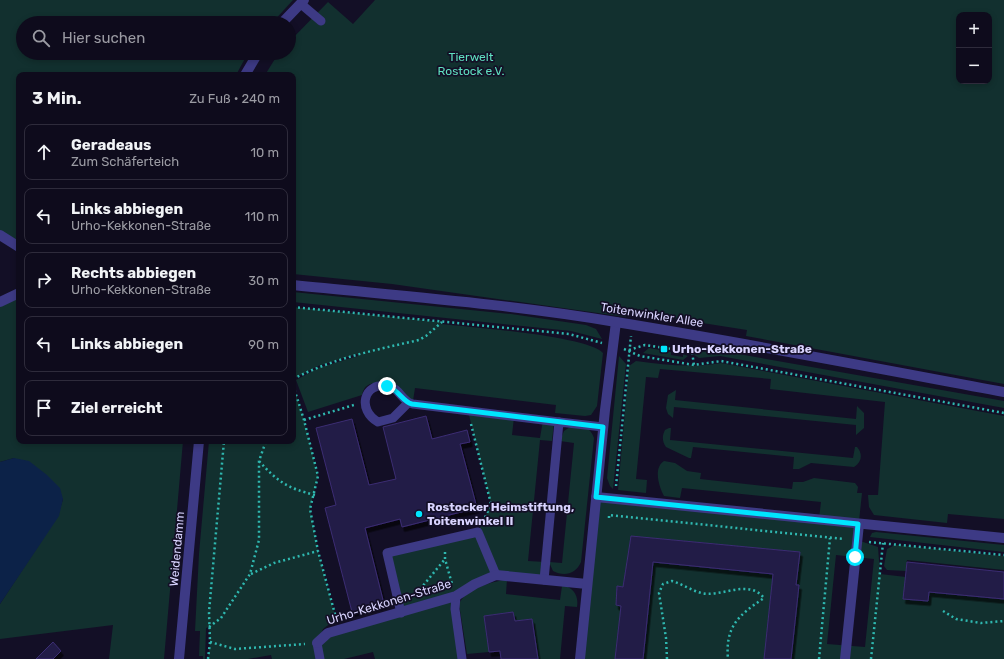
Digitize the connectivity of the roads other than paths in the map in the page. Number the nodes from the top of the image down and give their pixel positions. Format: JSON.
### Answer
{"nodes":[{"id":1,"x":302,"y":2,"type":"edge"},
{"id":2,"x":289,"y":16,"type":"edge"},
{"id":3,"x":321,"y":21,"type":"dead end"},
{"id":4,"x":254,"y":60,"type":"edge"},
{"id":5,"x":247,"y":72,"type":"edge"},
{"id":6,"x":0,"y":234,"type":"edge"},
{"id":7,"x":16,"y":245,"type":"edge"},
{"id":8,"x":296,"y":285,"type":"edge"},
{"id":9,"x":16,"y":294,"type":"edge"},
{"id":10,"x":0,"y":302,"type":"edge"},
{"id":11,"x":616,"y":322,"type":"junction"},
{"id":12,"x":1004,"y":392,"type":"edge"},
{"id":13,"x":408,"y":403,"type":"junction"},
{"id":14,"x":559,"y":422,"type":"junction"},
{"id":15,"x":603,"y":427,"type":"junction"},
{"id":16,"x":199,"y":444,"type":"edge"},
{"id":17,"x":596,"y":497,"type":"junction"},
{"id":18,"x":858,"y":524,"type":"junction"},
{"id":19,"x":1004,"y":538,"type":"edge"},
{"id":20,"x":496,"y":576,"type":"junction"},
{"id":21,"x":544,"y":580,"type":"junction"},
{"id":22,"x":587,"y":584,"type":"junction"},
{"id":23,"x":456,"y":596,"type":"junction"},
{"id":24,"x":401,"y":613,"type":"junction"},
{"id":25,"x":317,"y":643,"type":"joint"},
{"id":26,"x":179,"y":659,"type":"edge"},
{"id":27,"x":320,"y":659,"type":"edge"},
{"id":28,"x":462,"y":659,"type":"edge"},
{"id":29,"x":580,"y":659,"type":"edge"},
{"id":30,"x":845,"y":659,"type":"edge"}],
"edges":[{"from":1,"to":2,"type":"street"},
{"from":1,"to":3,"type":"lane"},
{"from":4,"to":5,"type":"street"},
{"from":6,"to":7,"type":"street"},
{"from":8,"to":11,"type":"street","name":"Toitenwinkler Allee"},
{"from":9,"to":10,"type":"street"},
{"from":11,"to":12,"type":"street","name":"Toitenwinkler Allee"},
{"from":11,"to":15,"type":"street"},
{"from":13,"to":13,"type":"lane"},
{"from":13,"to":14,"type":"lane"},
{"from":14,"to":15,"type":"lane"},
{"from":14,"to":21,"type":"lane"},
{"from":15,"to":17,"type":"street"},
{"from":16,"to":26,"type":"street","name":"Weidendamm"},
{"from":17,"to":18,"type":"street"},
{"from":17,"to":22,"type":"street"},
{"from":18,"to":19,"type":"street"},
{"from":18,"to":30,"type":"street"},
{"from":20,"to":21,"type":"street","name":"Urho-Kekkonen-Straße"},
{"from":20,"to":23,"type":"street","name":"Urho-Kekkonen-Straße"},
{"from":20,"to":24,"type":"lane"},
{"from":21,"to":22,"type":"street","name":"Urho-Kekkonen-Straße"},
{"from":22,"to":29,"type":"street"},
{"from":23,"to":24,"type":"street","name":"Urho-Kekkonen-Straße"},
{"from":23,"to":28,"type":"lane"},
{"from":24,"to":25,"type":"street","name":"Urho-Kekkonen-Straße"},
{"from":25,"to":27,"type":"lane"}]}
